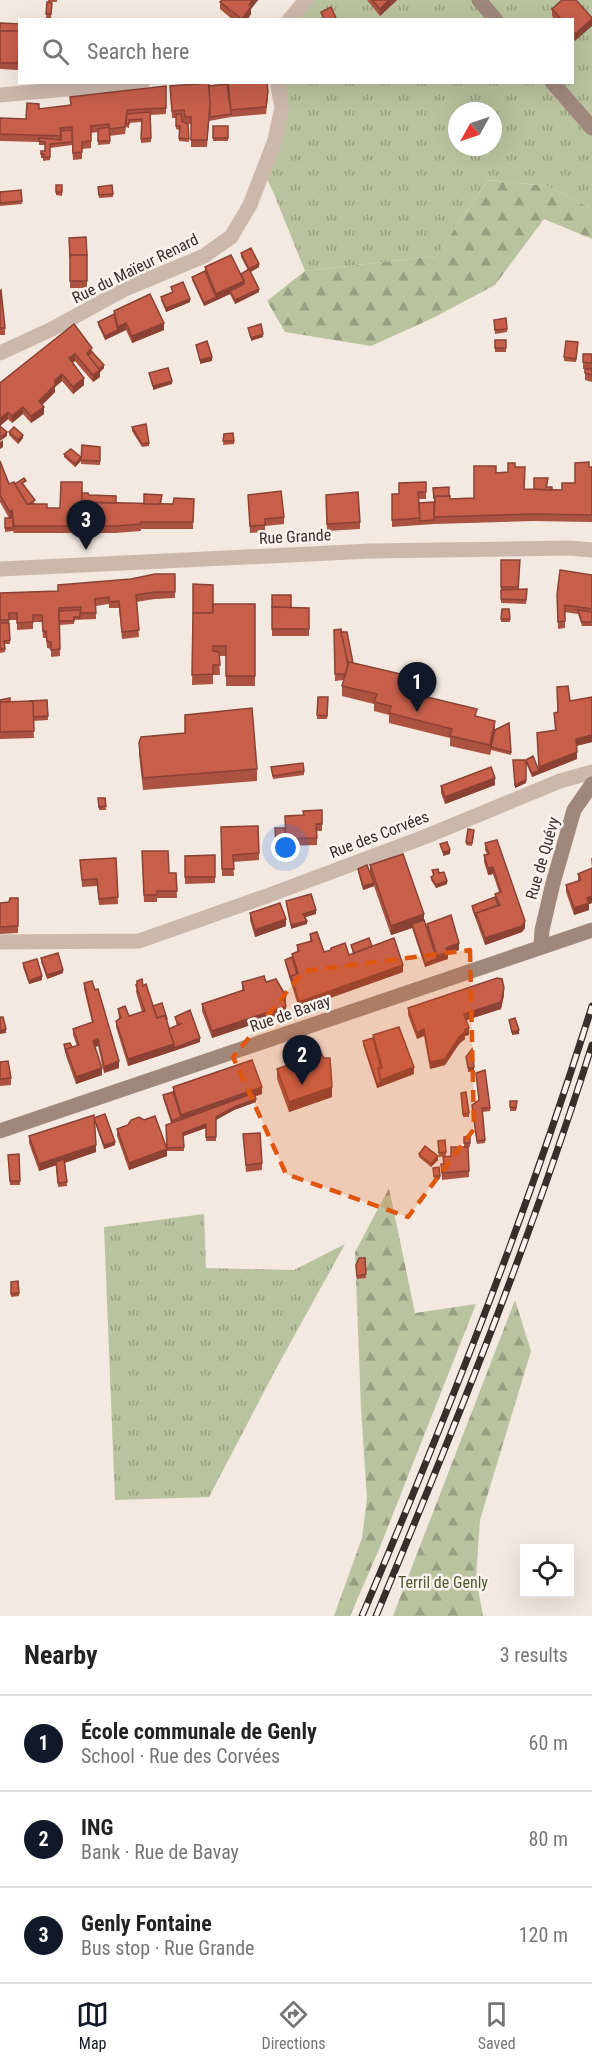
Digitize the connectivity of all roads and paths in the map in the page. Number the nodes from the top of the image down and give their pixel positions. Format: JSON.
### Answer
{"nodes":[{"id":1,"x":306,"y":0,"type":"edge"},
{"id":2,"x":479,"y":0,"type":"edge"},
{"id":3,"x":291,"y":18,"type":"edge"},
{"id":4,"x":494,"y":18,"type":"edge"},
{"id":5,"x":121,"y":84,"type":"edge"},
{"id":6,"x":277,"y":84,"type":"edge"},
{"id":7,"x":554,"y":84,"type":"edge"},
{"id":8,"x":0,"y":95,"type":"edge"},
{"id":9,"x":592,"y":128,"type":"edge"},
{"id":10,"x":0,"y":353,"type":"edge"},
{"id":11,"x":592,"y":550,"type":"edge"},
{"id":12,"x":0,"y":569,"type":"edge"},
{"id":13,"x":592,"y":772,"type":"edge"},
{"id":14,"x":592,"y":784,"type":"edge"},
{"id":15,"x":592,"y":930,"type":"edge"},
{"id":16,"x":0,"y":942,"type":"edge"},
{"id":17,"x":540,"y":946,"type":"junction"},
{"id":18,"x":0,"y":1131,"type":"edge"}],
"edges":[{"from":1,"to":3,"type":"street"},
{"from":2,"to":4,"type":"main road"},
{"from":5,"to":8,"type":"street"},
{"from":6,"to":10,"type":"street","name":"Rue du Maïeur Renard"},
{"from":7,"to":9,"type":"main road"},
{"from":11,"to":12,"type":"street","name":"Rue Grande"},
{"from":13,"to":16,"type":"street","name":"Rue des Corvées"},
{"from":14,"to":17,"type":"main road","name":"Rue de Quévy"},
{"from":15,"to":17,"type":"main road","name":"Rue de Bavay"},
{"from":17,"to":18,"type":"main road","name":"Rue de Bavay"}]}
